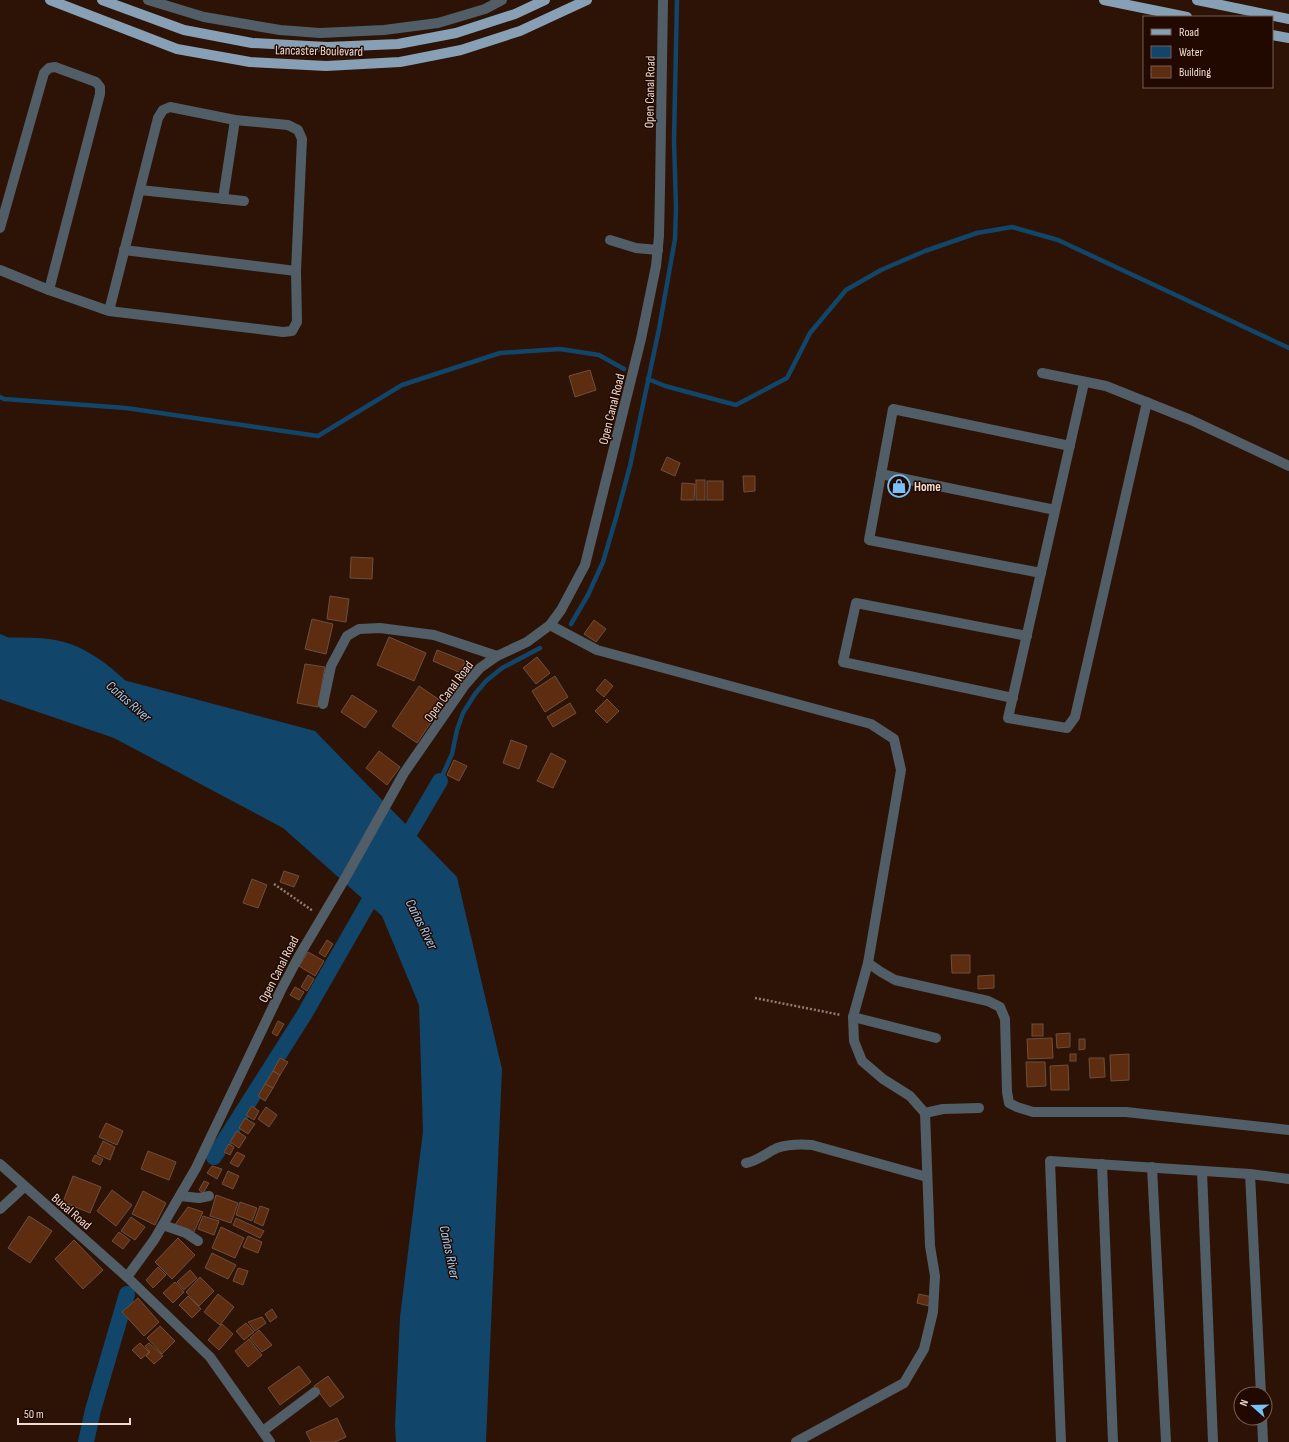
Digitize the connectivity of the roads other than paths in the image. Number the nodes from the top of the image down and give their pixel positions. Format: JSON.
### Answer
{"nodes":[{"id":1,"x":50,"y":0,"type":"edge"},
{"id":2,"x":102,"y":0,"type":"edge"},
{"id":3,"x":148,"y":0,"type":"edge"},
{"id":4,"x":502,"y":0,"type":"edge"},
{"id":5,"x":545,"y":0,"type":"edge"},
{"id":6,"x":586,"y":0,"type":"edge"},
{"id":7,"x":663,"y":0,"type":"edge"},
{"id":8,"x":1104,"y":0,"type":"edge"},
{"id":9,"x":1197,"y":0,"type":"edge"},
{"id":10,"x":1181,"y":16,"type":"edge"},
{"id":11,"x":1289,"y":19,"type":"edge"},
{"id":12,"x":1273,"y":35,"type":"edge"},
{"id":13,"x":1289,"y":38,"type":"edge"},
{"id":14,"x":235,"y":120,"type":"junction"},
{"id":15,"x":140,"y":190,"type":"junction"},
{"id":16,"x":223,"y":199,"type":"junction"},
{"id":17,"x":244,"y":201,"type":"dead end"},
{"id":18,"x":0,"y":228,"type":"edge"},
{"id":19,"x":610,"y":240,"type":"dead end"},
{"id":20,"x":124,"y":250,"type":"junction"},
{"id":21,"x":658,"y":250,"type":"junction"},
{"id":22,"x":0,"y":270,"type":"edge"},
{"id":23,"x":296,"y":271,"type":"junction"},
{"id":24,"x":49,"y":290,"type":"junction"},
{"id":25,"x":109,"y":311,"type":"junction"},
{"id":26,"x":1042,"y":373,"type":"dead end"},
{"id":27,"x":1084,"y":383,"type":"junction"},
{"id":28,"x":1147,"y":402,"type":"junction"},
{"id":29,"x":1070,"y":446,"type":"junction"},
{"id":30,"x":1289,"y":466,"type":"edge"},
{"id":31,"x":881,"y":474,"type":"junction"},
{"id":32,"x":1055,"y":510,"type":"junction"},
{"id":33,"x":1041,"y":573,"type":"junction"},
{"id":34,"x":550,"y":625,"type":"junction"},
{"id":35,"x":1027,"y":636,"type":"junction"},
{"id":36,"x":497,"y":656,"type":"junction"},
{"id":37,"x":1013,"y":698,"type":"junction"},
{"id":38,"x":323,"y":704,"type":"dead end"},
{"id":39,"x":868,"y":963,"type":"junction"},
{"id":40,"x":853,"y":1018,"type":"junction"},
{"id":41,"x":936,"y":1038,"type":"dead end"},
{"id":42,"x":979,"y":1108,"type":"dead end"},
{"id":43,"x":925,"y":1113,"type":"junction"},
{"id":44,"x":1289,"y":1130,"type":"edge"},
{"id":45,"x":746,"y":1163,"type":"dead end"},
{"id":46,"x":0,"y":1164,"type":"edge"},
{"id":47,"x":1102,"y":1164,"type":"junction"},
{"id":48,"x":1152,"y":1168,"type":"junction"},
{"id":49,"x":1202,"y":1171,"type":"junction"},
{"id":50,"x":1250,"y":1174,"type":"junction"},
{"id":51,"x":927,"y":1177,"type":"junction"},
{"id":52,"x":1289,"y":1179,"type":"edge"},
{"id":53,"x":24,"y":1186,"type":"junction"},
{"id":54,"x":180,"y":1196,"type":"junction"},
{"id":55,"x":209,"y":1196,"type":"dead end"},
{"id":56,"x":0,"y":1209,"type":"edge"},
{"id":57,"x":163,"y":1225,"type":"junction"},
{"id":58,"x":198,"y":1241,"type":"dead end"},
{"id":59,"x":127,"y":1277,"type":"junction"},
{"id":60,"x":1260,"y":1386,"type":"edge"},
{"id":61,"x":315,"y":1392,"type":"dead end"},
{"id":62,"x":1262,"y":1426,"type":"edge"},
{"id":63,"x":263,"y":1431,"type":"junction"},
{"id":64,"x":270,"y":1442,"type":"edge"},
{"id":65,"x":796,"y":1442,"type":"edge"},
{"id":66,"x":1061,"y":1442,"type":"edge"},
{"id":67,"x":1113,"y":1442,"type":"edge"},
{"id":68,"x":1166,"y":1442,"type":"edge"},
{"id":69,"x":1213,"y":1442,"type":"edge"},
{"id":70,"x":1263,"y":1442,"type":"edge"}],
"edges":[{"from":1,"to":6,"type":"main road","name":"Lancaster Boulevard"},
{"from":2,"to":5,"type":"main road","name":"Lancaster Boulevard"},
{"from":3,"to":4,"type":"street"},
{"from":7,"to":21,"type":"street","name":"Open Canal Road"},
{"from":8,"to":10,"type":"main road"},
{"from":9,"to":11,"type":"main road"},
{"from":12,"to":13,"type":"main road"},
{"from":14,"to":15,"type":"street"},
{"from":14,"to":16,"type":"street"},
{"from":14,"to":23,"type":"street"},
{"from":15,"to":16,"type":"street"},
{"from":15,"to":20,"type":"street"},
{"from":16,"to":17,"type":"street"},
{"from":18,"to":24,"type":"street"},
{"from":19,"to":21,"type":"street"},
{"from":20,"to":23,"type":"street"},
{"from":20,"to":25,"type":"street"},
{"from":21,"to":34,"type":"street","name":"Open Canal Road"},
{"from":22,"to":24,"type":"street"},
{"from":23,"to":25,"type":"street"},
{"from":24,"to":25,"type":"street"},
{"from":26,"to":27,"type":"street"},
{"from":27,"to":28,"type":"street"},
{"from":27,"to":29,"type":"street"},
{"from":28,"to":30,"type":"street"},
{"from":28,"to":37,"type":"street"},
{"from":29,"to":31,"type":"street"},
{"from":29,"to":32,"type":"street"},
{"from":31,"to":32,"type":"street"},
{"from":31,"to":33,"type":"street"},
{"from":32,"to":33,"type":"street"},
{"from":33,"to":35,"type":"street"},
{"from":34,"to":36,"type":"street","name":"Open Canal Road"},
{"from":34,"to":39,"type":"street"},
{"from":35,"to":37,"type":"street"},
{"from":35,"to":37,"type":"street"},
{"from":36,"to":38,"type":"street"},
{"from":36,"to":54,"type":"street","name":"Open Canal Road"},
{"from":39,"to":40,"type":"street"},
{"from":39,"to":44,"type":"street"},
{"from":40,"to":41,"type":"street"},
{"from":40,"to":43,"type":"street"},
{"from":42,"to":43,"type":"street"},
{"from":43,"to":51,"type":"street"},
{"from":45,"to":51,"type":"street"},
{"from":46,"to":53,"type":"street","name":"Bucal Road"},
{"from":47,"to":48,"type":"street"},
{"from":47,"to":66,"type":"street"},
{"from":47,"to":67,"type":"street"},
{"from":48,"to":49,"type":"street"},
{"from":48,"to":68,"type":"street"},
{"from":49,"to":50,"type":"street"},
{"from":49,"to":69,"type":"street"},
{"from":50,"to":52,"type":"street"},
{"from":50,"to":60,"type":"street"},
{"from":51,"to":65,"type":"street"},
{"from":53,"to":56,"type":"street"},
{"from":53,"to":59,"type":"street","name":"Bucal Road"},
{"from":54,"to":55,"type":"street"},
{"from":54,"to":57,"type":"street","name":"Open Canal Road"},
{"from":57,"to":58,"type":"street"},
{"from":57,"to":59,"type":"street","name":"Open Canal Road"},
{"from":59,"to":63,"type":"street","name":"Bucal Road"},
{"from":61,"to":63,"type":"street"},
{"from":62,"to":70,"type":"street"},
{"from":63,"to":64,"type":"street","name":"Bucal Road"}]}
